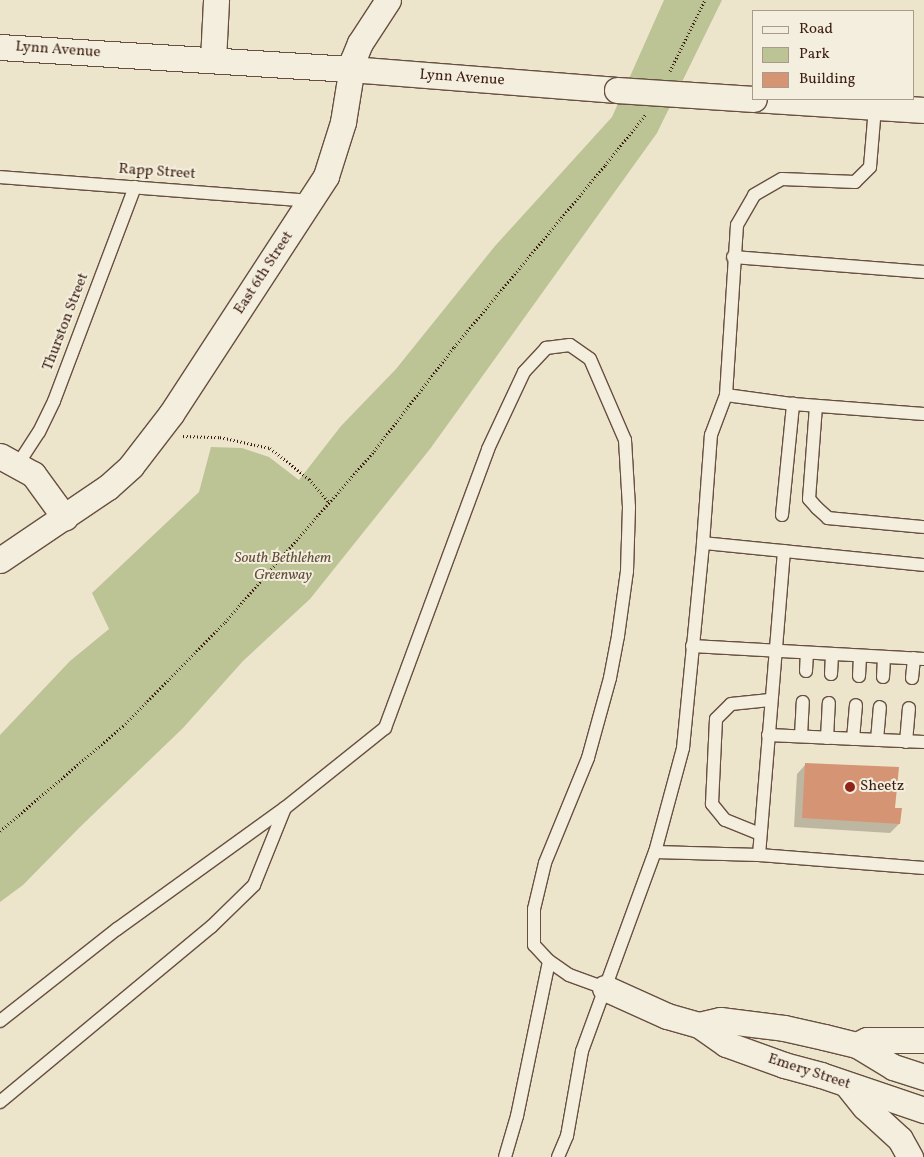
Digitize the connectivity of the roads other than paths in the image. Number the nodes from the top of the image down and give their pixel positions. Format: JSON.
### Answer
{"nodes":[{"id":1,"x":216,"y":0,"type":"edge"},
{"id":2,"x":388,"y":0,"type":"edge"},
{"id":3,"x":0,"y":46,"type":"edge"},
{"id":4,"x":213,"y":60,"type":"junction"},
{"id":5,"x":350,"y":69,"type":"junction"},
{"id":6,"x":752,"y":99,"type":"edge"},
{"id":7,"x":769,"y":100,"type":"edge"},
{"id":8,"x":876,"y":107,"type":"junction"},
{"id":9,"x":924,"y":110,"type":"edge"},
{"id":10,"x":0,"y":177,"type":"edge"},
{"id":11,"x":135,"y":187,"type":"junction"},
{"id":12,"x":312,"y":201,"type":"junction"},
{"id":13,"x":733,"y":257,"type":"junction"},
{"id":14,"x":924,"y":272,"type":"edge"},
{"id":15,"x":726,"y":395,"type":"junction"},
{"id":16,"x":793,"y":404,"type":"junction"},
{"id":17,"x":816,"y":406,"type":"junction"},
{"id":18,"x":924,"y":414,"type":"edge"},
{"id":19,"x":9,"y":460,"type":"edge"},
{"id":20,"x":70,"y":514,"type":"junction"},
{"id":21,"x":782,"y":515,"type":"dead end"},
{"id":22,"x":924,"y":527,"type":"edge"},
{"id":23,"x":702,"y":543,"type":"junction"},
{"id":24,"x":784,"y":552,"type":"junction"},
{"id":25,"x":0,"y":560,"type":"edge"},
{"id":26,"x":924,"y":565,"type":"edge"},
{"id":27,"x":692,"y":646,"type":"junction"},
{"id":28,"x":777,"y":651,"type":"junction"},
{"id":29,"x":808,"y":653,"type":"junction"},
{"id":30,"x":832,"y":654,"type":"junction"},
{"id":31,"x":860,"y":656,"type":"junction"},
{"id":32,"x":884,"y":657,"type":"junction"},
{"id":33,"x":919,"y":659,"type":"edge"},
{"id":34,"x":806,"y":671,"type":"dead end"},
{"id":35,"x":831,"y":674,"type":"dead end"},
{"id":36,"x":859,"y":676,"type":"dead end"},
{"id":37,"x":883,"y":677,"type":"dead end"},
{"id":38,"x":912,"y":678,"type":"dead end"},
{"id":39,"x":770,"y":700,"type":"junction"},
{"id":40,"x":803,"y":702,"type":"dead end"},
{"id":41,"x":830,"y":703,"type":"dead end"},
{"id":42,"x":856,"y":705,"type":"dead end"},
{"id":43,"x":880,"y":707,"type":"dead end"},
{"id":44,"x":909,"y":708,"type":"dead end"},
{"id":45,"x":768,"y":735,"type":"junction"},
{"id":46,"x":801,"y":736,"type":"junction"},
{"id":47,"x":827,"y":738,"type":"junction"},
{"id":48,"x":853,"y":739,"type":"junction"},
{"id":49,"x":876,"y":740,"type":"junction"},
{"id":50,"x":906,"y":742,"type":"junction"},
{"id":51,"x":924,"y":742,"type":"edge"},
{"id":52,"x":285,"y":808,"type":"junction"},
{"id":53,"x":760,"y":834,"type":"junction"},
{"id":54,"x":655,"y":852,"type":"junction"},
{"id":55,"x":759,"y":855,"type":"junction"},
{"id":56,"x":924,"y":868,"type":"edge"},
{"id":57,"x":549,"y":961,"type":"junction"},
{"id":58,"x":605,"y":988,"type":"junction"},
{"id":59,"x":0,"y":1021,"type":"edge"},
{"id":60,"x":699,"y":1025,"type":"junction"},
{"id":61,"x":924,"y":1040,"type":"edge"},
{"id":62,"x":857,"y":1045,"type":"junction"},
{"id":63,"x":924,"y":1077,"type":"edge"},
{"id":64,"x":846,"y":1085,"type":"junction"},
{"id":65,"x":0,"y":1102,"type":"edge"},
{"id":66,"x":924,"y":1110,"type":"edge"},
{"id":67,"x":505,"y":1157,"type":"edge"},
{"id":68,"x":558,"y":1157,"type":"edge"},
{"id":69,"x":910,"y":1157,"type":"edge"}],
"edges":[{"from":1,"to":4,"type":"street"},
{"from":2,"to":5,"type":"street","name":"East 6th Street"},
{"from":3,"to":4,"type":"street","name":"Lynn Avenue"},
{"from":4,"to":5,"type":"street","name":"Lynn Avenue"},
{"from":5,"to":6,"type":"street","name":"Lynn Avenue","bridge":true},
{"from":5,"to":12,"type":"street","name":"East 6th Street"},
{"from":7,"to":8,"type":"street","name":"Lynn Avenue"},
{"from":8,"to":9,"type":"street","name":"Lynn Avenue"},
{"from":8,"to":13,"type":"lane"},
{"from":10,"to":11,"type":"lane","name":"Rapp Street"},
{"from":11,"to":12,"type":"lane","name":"Rapp Street"},
{"from":11,"to":19,"type":"lane","name":"Thurston Street"},
{"from":12,"to":20,"type":"street","name":"East 6th Street"},
{"from":13,"to":14,"type":"lane"},
{"from":13,"to":15,"type":"lane"},
{"from":15,"to":16,"type":"lane"},
{"from":15,"to":23,"type":"lane"},
{"from":16,"to":17,"type":"lane"},
{"from":16,"to":21,"type":"lane"},
{"from":17,"to":18,"type":"lane"},
{"from":17,"to":22,"type":"lane"},
{"from":19,"to":20,"type":"street"},
{"from":20,"to":25,"type":"street","name":"East 6th Street"},
{"from":23,"to":24,"type":"lane"},
{"from":23,"to":27,"type":"lane"},
{"from":24,"to":26,"type":"lane"},
{"from":24,"to":28,"type":"lane"},
{"from":27,"to":28,"type":"lane"},
{"from":27,"to":54,"type":"lane"},
{"from":28,"to":29,"type":"lane"},
{"from":28,"to":39,"type":"lane"},
{"from":29,"to":30,"type":"lane"},
{"from":29,"to":34,"type":"lane"},
{"from":30,"to":31,"type":"lane"},
{"from":30,"to":35,"type":"lane"},
{"from":31,"to":32,"type":"lane"},
{"from":31,"to":36,"type":"lane"},
{"from":32,"to":33,"type":"lane"},
{"from":32,"to":37,"type":"lane"},
{"from":33,"to":38,"type":"lane"},
{"from":39,"to":45,"type":"lane"},
{"from":39,"to":53,"type":"lane"},
{"from":40,"to":46,"type":"lane"},
{"from":41,"to":47,"type":"lane"},
{"from":42,"to":48,"type":"lane"},
{"from":43,"to":49,"type":"lane"},
{"from":44,"to":50,"type":"lane"},
{"from":45,"to":46,"type":"lane"},
{"from":45,"to":53,"type":"lane"},
{"from":46,"to":47,"type":"lane"},
{"from":47,"to":48,"type":"lane"},
{"from":48,"to":49,"type":"lane"},
{"from":49,"to":50,"type":"lane"},
{"from":50,"to":51,"type":"lane"},
{"from":52,"to":57,"type":"lane"},
{"from":52,"to":59,"type":"lane"},
{"from":52,"to":65,"type":"lane"},
{"from":53,"to":55,"type":"lane"},
{"from":54,"to":55,"type":"lane"},
{"from":54,"to":58,"type":"lane"},
{"from":55,"to":56,"type":"lane"},
{"from":57,"to":58,"type":"lane"},
{"from":57,"to":67,"type":"lane"},
{"from":58,"to":60,"type":"street","name":"Emery Street"},
{"from":58,"to":68,"type":"lane"},
{"from":60,"to":62,"type":"street","name":"Emery Street"},
{"from":60,"to":64,"type":"street","name":"Emery Street"},
{"from":61,"to":62,"type":"street"},
{"from":62,"to":63,"type":"street","name":"Emery Street"},
{"from":64,"to":66,"type":"street","name":"Emery Street"},
{"from":64,"to":69,"type":"street"}]}
